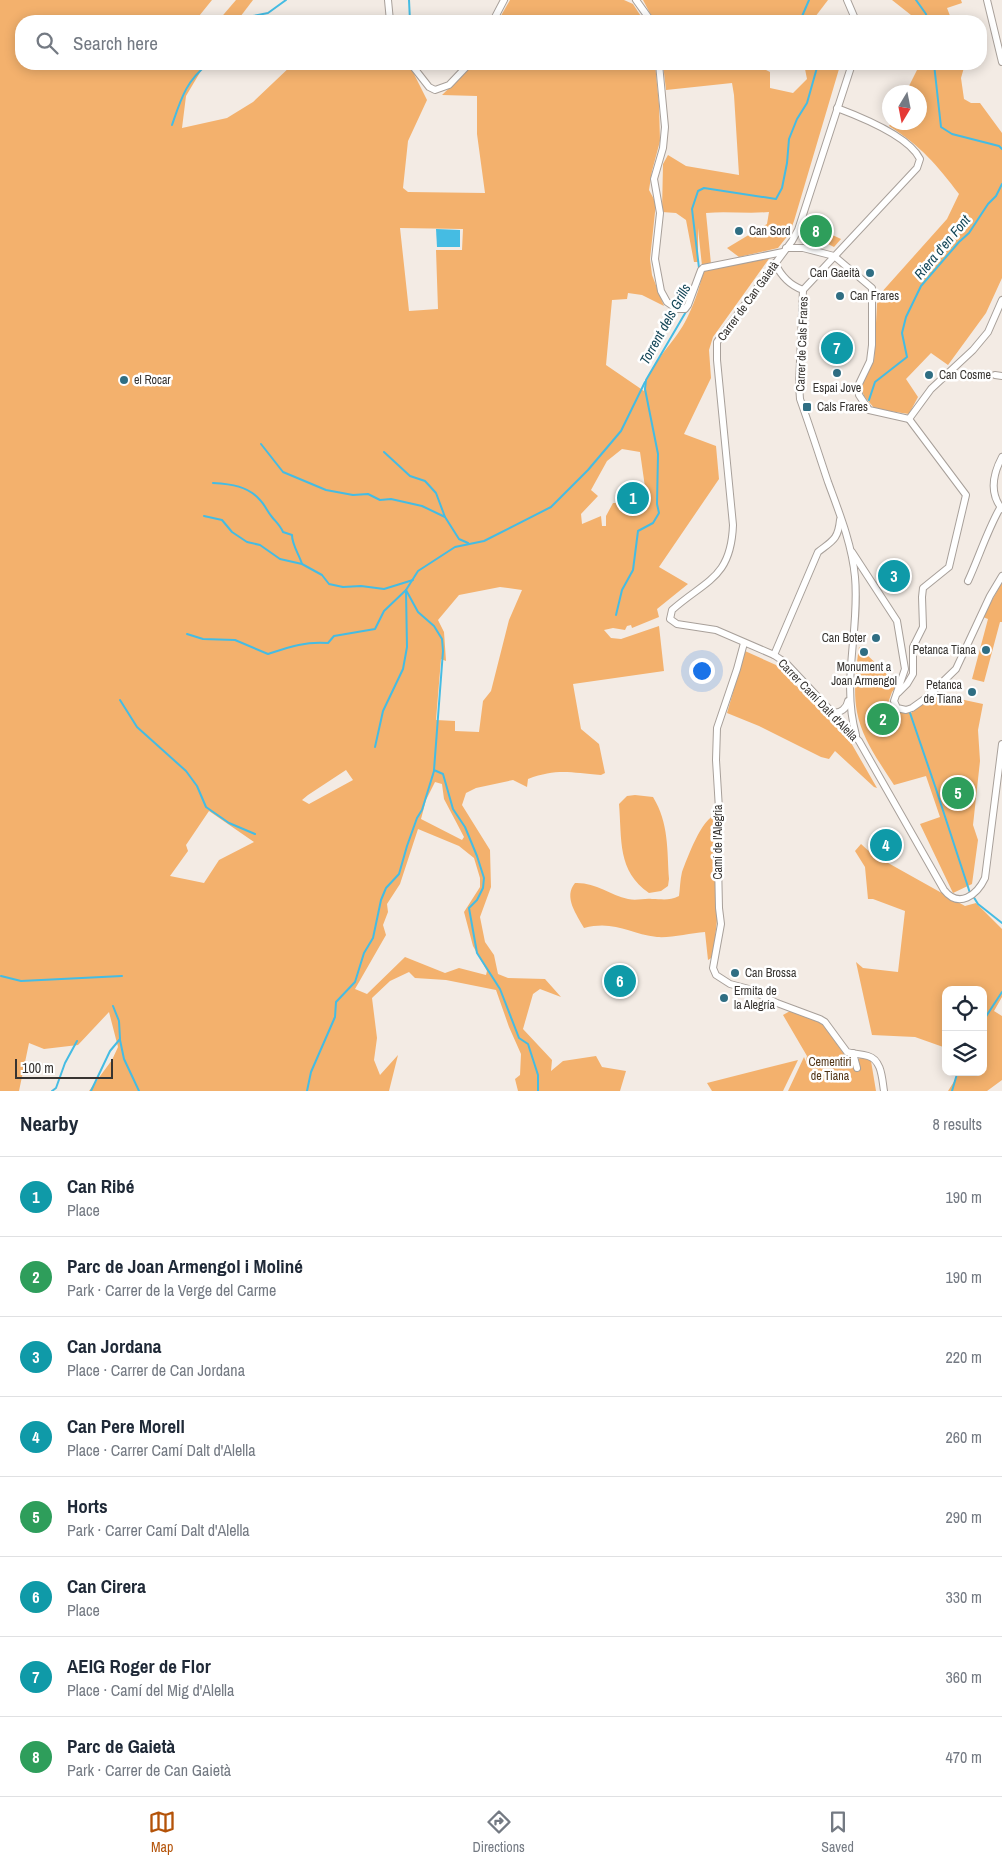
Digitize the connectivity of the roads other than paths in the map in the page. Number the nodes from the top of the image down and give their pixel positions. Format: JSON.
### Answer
{"nodes":[{"id":1,"x":388,"y":0,"type":"edge"},
{"id":2,"x":504,"y":0,"type":"edge"},
{"id":3,"x":636,"y":0,"type":"edge"},
{"id":4,"x":847,"y":0,"type":"edge"},
{"id":5,"x":987,"y":0,"type":"edge"},
{"id":6,"x":389,"y":15,"type":"edge"},
{"id":7,"x":497,"y":15,"type":"edge"},
{"id":8,"x":647,"y":15,"type":"edge"},
{"id":9,"x":853,"y":15,"type":"edge"},
{"id":10,"x":1001,"y":62,"type":"edge"},
{"id":11,"x":416,"y":70,"type":"edge"},
{"id":12,"x":462,"y":70,"type":"edge"},
{"id":13,"x":660,"y":70,"type":"edge"},
{"id":14,"x":850,"y":70,"type":"edge"},
{"id":15,"x":837,"y":108,"type":"junction"},
{"id":16,"x":785,"y":250,"type":"junction"},
{"id":17,"x":834,"y":256,"type":"junction"},
{"id":18,"x":775,"y":263,"type":"junction"},
{"id":19,"x":803,"y":290,"type":"junction"},
{"id":20,"x":1002,"y":300,"type":"edge"},
{"id":21,"x":995,"y":375,"type":"dead end"},
{"id":22,"x":1002,"y":376,"type":"edge"},
{"id":23,"x":909,"y":419,"type":"junction"},
{"id":24,"x":1002,"y":457,"type":"edge"},
{"id":25,"x":1001,"y":508,"type":"edge"},
{"id":26,"x":840,"y":516,"type":"junction"},
{"id":27,"x":832,"y":542,"type":"junction"},
{"id":28,"x":849,"y":548,"type":"junction"},
{"id":29,"x":1002,"y":576,"type":"edge"},
{"id":30,"x":968,"y":581,"type":"dead end"},
{"id":31,"x":670,"y":615,"type":"joint"},
{"id":32,"x":744,"y":643,"type":"junction"},
{"id":33,"x":774,"y":655,"type":"junction"},
{"id":34,"x":895,"y":695,"type":"junction"},
{"id":35,"x":849,"y":698,"type":"junction"},
{"id":36,"x":833,"y":712,"type":"junction"},
{"id":37,"x":857,"y":738,"type":"junction"},
{"id":38,"x":1002,"y":744,"type":"edge"},
{"id":39,"x":853,"y":1053,"type":"junction"},
{"id":40,"x":857,"y":1068,"type":"dead end"},
{"id":41,"x":884,"y":1091,"type":"edge"}],
"edges":[{"from":1,"to":6,"type":"street"},
{"from":2,"to":7,"type":"street"},
{"from":3,"to":8,"type":"street"},
{"from":4,"to":9,"type":"street"},
{"from":5,"to":10,"type":"street"},
{"from":11,"to":12,"type":"street"},
{"from":13,"to":16,"type":"street"},
{"from":14,"to":15,"type":"street","name":"Carrer de Can Gaietà"},
{"from":15,"to":16,"type":"street","name":"Carrer de Can Gaietà"},
{"from":15,"to":17,"type":"street","name":"Carrer de Cals Frares"},
{"from":16,"to":17,"type":"street"},
{"from":16,"to":18,"type":"street","name":"Carrer de Can Gaietà"},
{"from":17,"to":19,"type":"street","name":"Carrer de Cals Frares"},
{"from":17,"to":23,"type":"street"},
{"from":18,"to":19,"type":"street"},
{"from":18,"to":31,"type":"street","name":"Carrer de Can Gaietà"},
{"from":19,"to":26,"type":"street","name":"Carrer de Cals Frares"},
{"from":20,"to":23,"type":"street"},
{"from":21,"to":22,"type":"street"},
{"from":23,"to":34,"type":"street"},
{"from":24,"to":25,"type":"street"},
{"from":25,"to":30,"type":"street"},
{"from":26,"to":27,"type":"street"},
{"from":26,"to":28,"type":"street","name":"Carrer de Cals Frares"},
{"from":27,"to":28,"type":"street"},
{"from":27,"to":33,"type":"street"},
{"from":28,"to":34,"type":"street"},
{"from":28,"to":35,"type":"street","name":"Carrer de Cals Frares"},
{"from":29,"to":34,"type":"street"},
{"from":31,"to":32,"type":"street","name":"Carrer Camí Dalt d'Alella"},
{"from":32,"to":33,"type":"street","name":"Carrer Camí Dalt d'Alella"},
{"from":32,"to":39,"type":"street","name":"Camí de l'Alegria"},
{"from":33,"to":36,"type":"street","name":"Carrer Camí Dalt d'Alella"},
{"from":35,"to":36,"type":"street"},
{"from":35,"to":37,"type":"street","name":"Carrer de Cals Frares"},
{"from":36,"to":37,"type":"street","name":"Carrer Camí Dalt d'Alella"},
{"from":37,"to":38,"type":"street","name":"Carrer Camí Dalt d'Alella"},
{"from":39,"to":40,"type":"street"},
{"from":39,"to":41,"type":"street"}]}
